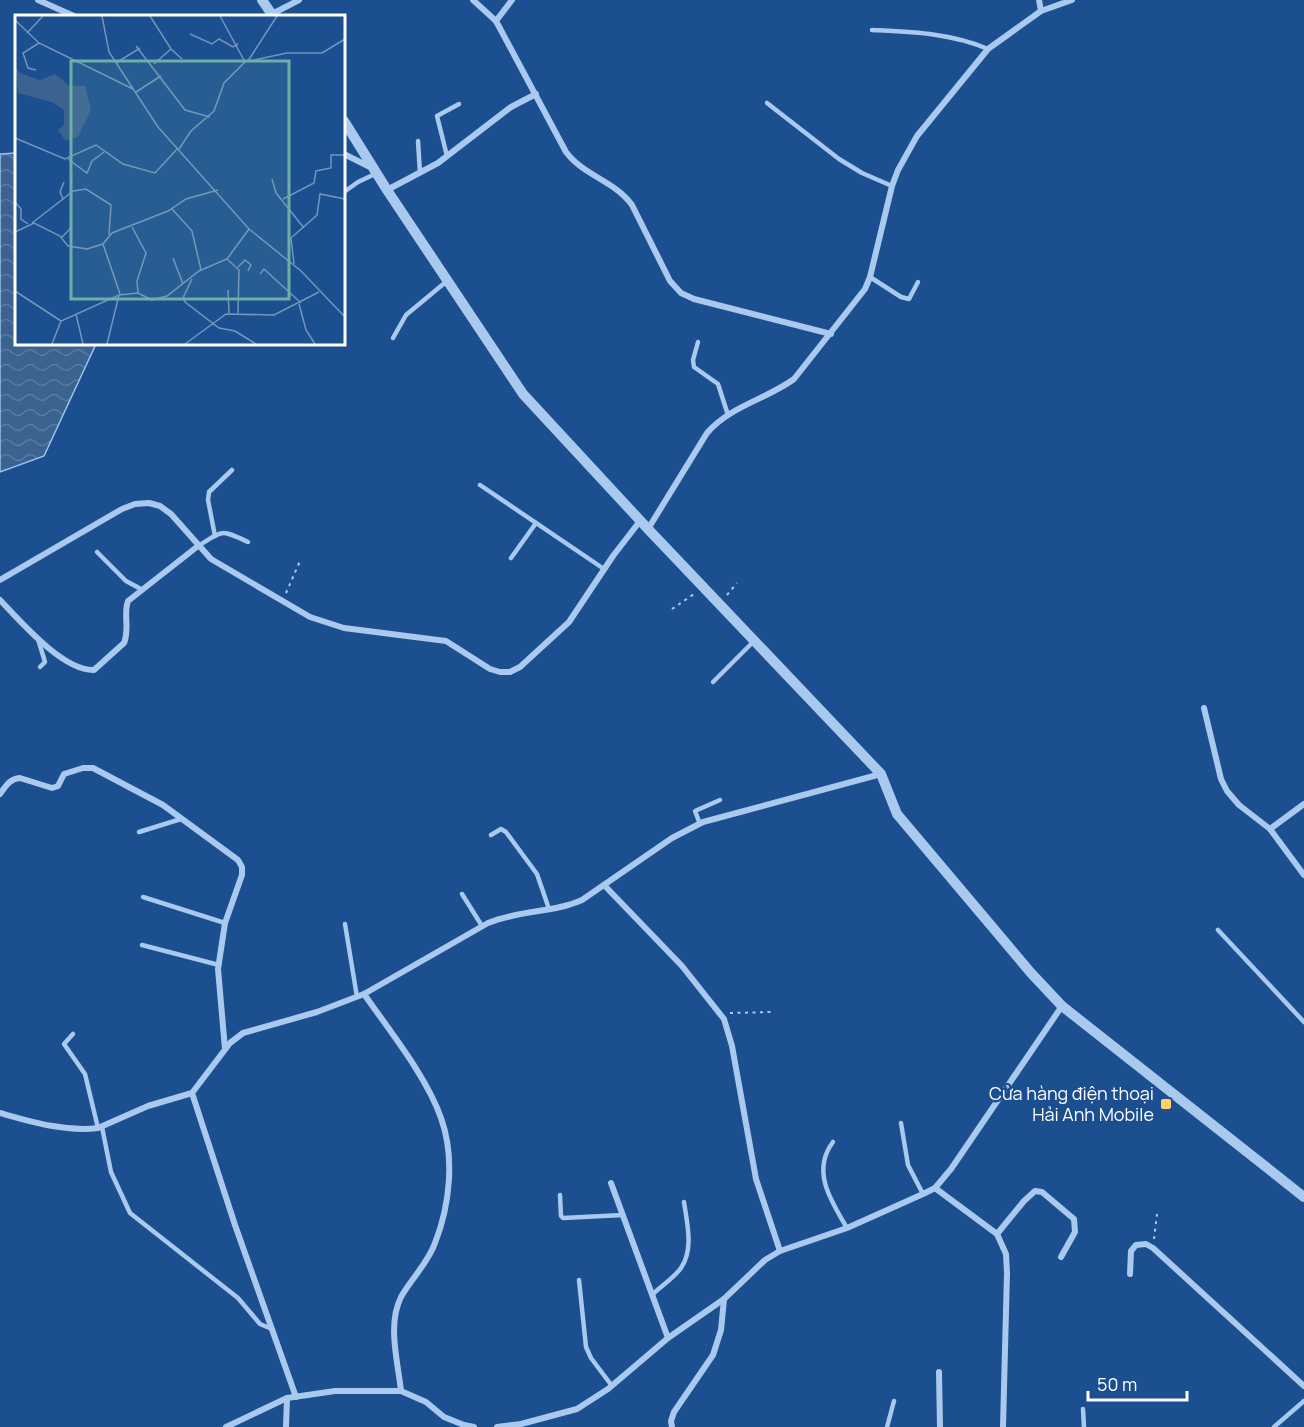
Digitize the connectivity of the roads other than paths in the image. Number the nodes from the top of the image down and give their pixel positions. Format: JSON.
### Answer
{"nodes":[{"id":1,"x":38,"y":0,"type":"edge"},
{"id":2,"x":262,"y":0,"type":"edge"},
{"id":3,"x":299,"y":0,"type":"edge"},
{"id":4,"x":473,"y":0,"type":"edge"},
{"id":5,"x":512,"y":0,"type":"edge"},
{"id":6,"x":1040,"y":0,"type":"edge"},
{"id":7,"x":1072,"y":0,"type":"edge"},
{"id":8,"x":1056,"y":2,"type":"edge"},
{"id":9,"x":1041,"y":11,"type":"junction"},
{"id":10,"x":72,"y":15,"type":"edge"},
{"id":11,"x":273,"y":15,"type":"edge"},
{"id":12,"x":496,"y":21,"type":"junction"},
{"id":13,"x":872,"y":30,"type":"dead end"},
{"id":14,"x":988,"y":49,"type":"junction"},
{"id":15,"x":536,"y":94,"type":"junction"},
{"id":16,"x":768,"y":103,"type":"dead end"},
{"id":17,"x":459,"y":104,"type":"dead end"},
{"id":18,"x":345,"y":123,"type":"edge"},
{"id":19,"x":418,"y":141,"type":"dead end"},
{"id":20,"x":345,"y":155,"type":"edge"},
{"id":21,"x":447,"y":156,"type":"junction"},
{"id":22,"x":375,"y":171,"type":"junction"},
{"id":23,"x":420,"y":173,"type":"junction"},
{"id":24,"x":892,"y":186,"type":"junction"},
{"id":25,"x":387,"y":190,"type":"junction"},
{"id":26,"x":345,"y":191,"type":"edge"},
{"id":27,"x":870,"y":277,"type":"junction"},
{"id":28,"x":447,"y":281,"type":"junction"},
{"id":29,"x":918,"y":282,"type":"dead end"},
{"id":30,"x":831,"y":334,"type":"junction"},
{"id":31,"x":393,"y":338,"type":"dead end"},
{"id":32,"x":698,"y":342,"type":"dead end"},
{"id":33,"x":728,"y":415,"type":"junction"},
{"id":34,"x":232,"y":470,"type":"dead end"},
{"id":35,"x":480,"y":485,"type":"dead end"},
{"id":36,"x":536,"y":523,"type":"junction"},
{"id":37,"x":644,"y":525,"type":"junction"},
{"id":38,"x":215,"y":536,"type":"junction"},
{"id":39,"x":248,"y":542,"type":"dead end"},
{"id":40,"x":198,"y":546,"type":"junction"},
{"id":41,"x":98,"y":552,"type":"dead end"},
{"id":42,"x":511,"y":558,"type":"dead end"},
{"id":43,"x":604,"y":568,"type":"junction"},
{"id":44,"x":0,"y":580,"type":"edge"},
{"id":45,"x":141,"y":589,"type":"junction"},
{"id":46,"x":0,"y":600,"type":"edge"},
{"id":47,"x":38,"y":639,"type":"junction"},
{"id":48,"x":754,"y":641,"type":"junction"},
{"id":49,"x":40,"y":667,"type":"dead end"},
{"id":50,"x":713,"y":682,"type":"dead end"},
{"id":51,"x":1204,"y":708,"type":"dead end"},
{"id":52,"x":881,"y":774,"type":"junction"},
{"id":53,"x":0,"y":794,"type":"edge"},
{"id":54,"x":720,"y":800,"type":"dead end"},
{"id":55,"x":1304,"y":804,"type":"edge"},
{"id":56,"x":181,"y":819,"type":"junction"},
{"id":57,"x":700,"y":824,"type":"junction"},
{"id":58,"x":1270,"y":829,"type":"junction"},
{"id":59,"x":139,"y":832,"type":"dead end"},
{"id":60,"x":491,"y":835,"type":"dead end"},
{"id":61,"x":1304,"y":875,"type":"edge"},
{"id":62,"x":604,"y":885,"type":"junction"},
{"id":63,"x":462,"y":894,"type":"dead end"},
{"id":64,"x":143,"y":897,"type":"dead end"},
{"id":65,"x":549,"y":909,"type":"junction"},
{"id":66,"x":225,"y":923,"type":"junction"},
{"id":67,"x":345,"y":924,"type":"dead end"},
{"id":68,"x":482,"y":926,"type":"junction"},
{"id":69,"x":1218,"y":930,"type":"dead end"},
{"id":70,"x":142,"y":945,"type":"dead end"},
{"id":71,"x":219,"y":965,"type":"junction"},
{"id":72,"x":361,"y":995,"type":"junction"},
{"id":73,"x":1062,"y":1006,"type":"junction"},
{"id":74,"x":1304,"y":1022,"type":"edge"},
{"id":75,"x":73,"y":1034,"type":"dead end"},
{"id":76,"x":225,"y":1049,"type":"junction"},
{"id":77,"x":192,"y":1093,"type":"junction"},
{"id":78,"x":0,"y":1113,"type":"edge"},
{"id":79,"x":902,"y":1123,"type":"dead end"},
{"id":80,"x":100,"y":1127,"type":"junction"},
{"id":81,"x":833,"y":1142,"type":"dead end"},
{"id":82,"x":611,"y":1183,"type":"dead end"},
{"id":83,"x":935,"y":1188,"type":"junction"},
{"id":84,"x":923,"y":1194,"type":"junction"},
{"id":85,"x":560,"y":1195,"type":"dead end"},
{"id":86,"x":1304,"y":1197,"type":"edge"},
{"id":87,"x":684,"y":1202,"type":"dead end"},
{"id":88,"x":623,"y":1215,"type":"junction"},
{"id":89,"x":847,"y":1228,"type":"junction"},
{"id":90,"x":998,"y":1234,"type":"junction"},
{"id":91,"x":780,"y":1251,"type":"junction"},
{"id":92,"x":1061,"y":1257,"type":"dead end"},
{"id":93,"x":1130,"y":1274,"type":"dead end"},
{"id":94,"x":579,"y":1280,"type":"dead end"},
{"id":95,"x":652,"y":1294,"type":"junction"},
{"id":96,"x":724,"y":1299,"type":"junction"},
{"id":97,"x":272,"y":1329,"type":"junction"},
{"id":98,"x":668,"y":1338,"type":"junction"},
{"id":99,"x":939,"y":1372,"type":"dead end"},
{"id":100,"x":612,"y":1386,"type":"junction"},
{"id":101,"x":1304,"y":1386,"type":"edge"},
{"id":102,"x":402,"y":1391,"type":"junction"},
{"id":103,"x":296,"y":1397,"type":"junction"},
{"id":104,"x":287,"y":1398,"type":"junction"},
{"id":105,"x":894,"y":1401,"type":"dead end"},
{"id":106,"x":1304,"y":1401,"type":"edge"},
{"id":107,"x":1083,"y":1409,"type":"dead end"},
{"id":108,"x":226,"y":1427,"type":"edge"},
{"id":109,"x":286,"y":1427,"type":"edge"},
{"id":110,"x":474,"y":1427,"type":"edge"},
{"id":111,"x":497,"y":1427,"type":"edge"},
{"id":112,"x":672,"y":1427,"type":"edge"},
{"id":113,"x":887,"y":1427,"type":"edge"},
{"id":114,"x":940,"y":1427,"type":"edge"},
{"id":115,"x":1003,"y":1427,"type":"edge"},
{"id":116,"x":1084,"y":1427,"type":"edge"},
{"id":117,"x":1274,"y":1427,"type":"edge"}],
"edges":[{"from":1,"to":10,"type":"street"},
{"from":2,"to":11,"type":"street"},
{"from":3,"to":11,"type":"street"},
{"from":4,"to":12,"type":"street"},
{"from":5,"to":12,"type":"street"},
{"from":6,"to":9,"type":"street"},
{"from":7,"to":8,"type":"street"},
{"from":8,"to":9,"type":"street"},
{"from":9,"to":14,"type":"street"},
{"from":12,"to":15,"type":"street"},
{"from":13,"to":14,"type":"lane"},
{"from":14,"to":24,"type":"street"},
{"from":15,"to":21,"type":"street"},
{"from":15,"to":30,"type":"street"},
{"from":16,"to":24,"type":"lane"},
{"from":17,"to":21,"type":"lane"},
{"from":18,"to":22,"type":"street"},
{"from":19,"to":23,"type":"lane"},
{"from":20,"to":22,"type":"street"},
{"from":21,"to":23,"type":"street"},
{"from":22,"to":25,"type":"street"},
{"from":22,"to":26,"type":"lane"},
{"from":23,"to":25,"type":"street"},
{"from":24,"to":27,"type":"street"},
{"from":25,"to":28,"type":"street"},
{"from":27,"to":29,"type":"lane"},
{"from":27,"to":30,"type":"street"},
{"from":28,"to":31,"type":"lane"},
{"from":28,"to":37,"type":"street"},
{"from":30,"to":33,"type":"street"},
{"from":32,"to":33,"type":"lane"},
{"from":33,"to":37,"type":"street"},
{"from":34,"to":38,"type":"lane"},
{"from":35,"to":36,"type":"lane"},
{"from":36,"to":42,"type":"lane"},
{"from":36,"to":43,"type":"lane"},
{"from":37,"to":43,"type":"street"},
{"from":37,"to":48,"type":"street"},
{"from":38,"to":39,"type":"lane"},
{"from":38,"to":40,"type":"lane"},
{"from":40,"to":43,"type":"street"},
{"from":40,"to":44,"type":"street"},
{"from":40,"to":45,"type":"street"},
{"from":41,"to":45,"type":"lane"},
{"from":45,"to":47,"type":"street"},
{"from":46,"to":47,"type":"street"},
{"from":47,"to":49,"type":"lane"},
{"from":48,"to":50,"type":"lane"},
{"from":48,"to":52,"type":"street"},
{"from":51,"to":58,"type":"street"},
{"from":52,"to":57,"type":"street"},
{"from":52,"to":73,"type":"street"},
{"from":53,"to":56,"type":"street"},
{"from":54,"to":57,"type":"lane"},
{"from":55,"to":58,"type":"street"},
{"from":56,"to":59,"type":"lane"},
{"from":56,"to":66,"type":"street"},
{"from":57,"to":62,"type":"street"},
{"from":58,"to":61,"type":"street"},
{"from":60,"to":65,"type":"lane"},
{"from":62,"to":65,"type":"street"},
{"from":62,"to":91,"type":"street"},
{"from":63,"to":68,"type":"lane"},
{"from":64,"to":66,"type":"lane"},
{"from":65,"to":68,"type":"street"},
{"from":66,"to":71,"type":"street"},
{"from":67,"to":72,"type":"lane"},
{"from":68,"to":72,"type":"street"},
{"from":69,"to":74,"type":"lane"},
{"from":70,"to":71,"type":"lane"},
{"from":71,"to":76,"type":"street"},
{"from":72,"to":76,"type":"street"},
{"from":72,"to":102,"type":"street"},
{"from":73,"to":83,"type":"street"},
{"from":73,"to":86,"type":"street"},
{"from":75,"to":80,"type":"lane"},
{"from":76,"to":77,"type":"street"},
{"from":77,"to":80,"type":"street"},
{"from":77,"to":97,"type":"street"},
{"from":78,"to":80,"type":"street"},
{"from":79,"to":84,"type":"lane"},
{"from":80,"to":97,"type":"lane"},
{"from":81,"to":89,"type":"lane"},
{"from":82,"to":88,"type":"street"},
{"from":83,"to":84,"type":"street"},
{"from":83,"to":90,"type":"street"},
{"from":84,"to":89,"type":"street"},
{"from":85,"to":88,"type":"lane"},
{"from":87,"to":95,"type":"lane"},
{"from":88,"to":95,"type":"street"},
{"from":89,"to":91,"type":"street"},
{"from":90,"to":92,"type":"street"},
{"from":90,"to":115,"type":"street"},
{"from":91,"to":96,"type":"street"},
{"from":93,"to":101,"type":"street"},
{"from":94,"to":100,"type":"lane"},
{"from":95,"to":98,"type":"street"},
{"from":96,"to":98,"type":"street"},
{"from":96,"to":112,"type":"street"},
{"from":97,"to":103,"type":"street"},
{"from":98,"to":100,"type":"street"},
{"from":99,"to":114,"type":"street"},
{"from":100,"to":111,"type":"street"},
{"from":102,"to":103,"type":"street"},
{"from":102,"to":110,"type":"street"},
{"from":103,"to":104,"type":"street"},
{"from":104,"to":108,"type":"street"},
{"from":104,"to":109,"type":"street"},
{"from":105,"to":113,"type":"lane"},
{"from":106,"to":117,"type":"lane"},
{"from":107,"to":116,"type":"lane"}]}
